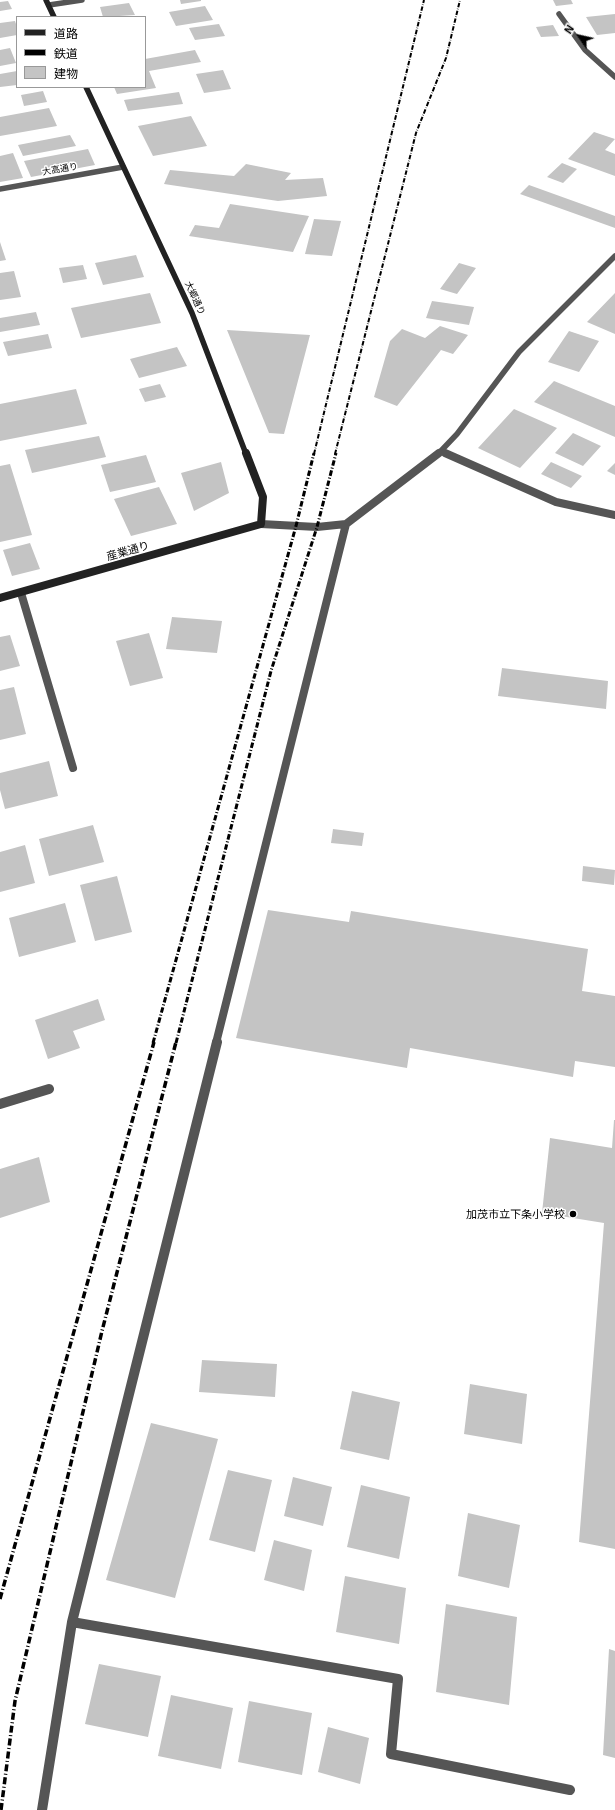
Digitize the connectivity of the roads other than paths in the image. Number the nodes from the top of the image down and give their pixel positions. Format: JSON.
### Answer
{"nodes":[{"id":1,"x":82,"y":0,"type":"edge"},
{"id":2,"x":48,"y":3,"type":"edge"},
{"id":3,"x":559,"y":14,"type":"dead end"},
{"id":4,"x":54,"y":16,"type":"edge"},
{"id":5,"x":615,"y":77,"type":"edge"},
{"id":6,"x":86,"y":88,"type":"edge"},
{"id":7,"x":122,"y":167,"type":"junction"},
{"id":8,"x":0,"y":189,"type":"edge"},
{"id":9,"x":615,"y":256,"type":"edge"},
{"id":10,"x":441,"y":451,"type":"junction"},
{"id":11,"x":615,"y":515,"type":"edge"},
{"id":12,"x":261,"y":524,"type":"junction"},
{"id":13,"x":346,"y":524,"type":"junction"},
{"id":14,"x":21,"y":593,"type":"junction"},
{"id":15,"x":0,"y":598,"type":"edge"},
{"id":16,"x":73,"y":768,"type":"dead end"},
{"id":17,"x":49,"y":1089,"type":"dead end"},
{"id":18,"x":0,"y":1104,"type":"edge"},
{"id":19,"x":72,"y":1622,"type":"junction"},
{"id":20,"x":570,"y":1790,"type":"dead end"},
{"id":21,"x":42,"y":1810,"type":"edge"}],
"edges":[{"from":1,"to":2,"type":"street"},
{"from":2,"to":4,"type":"street"},
{"from":3,"to":5,"type":"street"},
{"from":6,"to":7,"type":"street","name":"大郷通り"},
{"from":7,"to":8,"type":"street","name":"大高通り"},
{"from":7,"to":12,"type":"street","name":"大郷通り"},
{"from":9,"to":10,"type":"street"},
{"from":10,"to":11,"type":"street"},
{"from":10,"to":13,"type":"street"},
{"from":12,"to":13,"type":"street"},
{"from":12,"to":14,"type":"street","name":"産業通り"},
{"from":13,"to":19,"type":"street"},
{"from":14,"to":15,"type":"street","name":"産業通り"},
{"from":14,"to":16,"type":"street"},
{"from":17,"to":18,"type":"street"},
{"from":19,"to":20,"type":"street"},
{"from":19,"to":21,"type":"street"}]}
